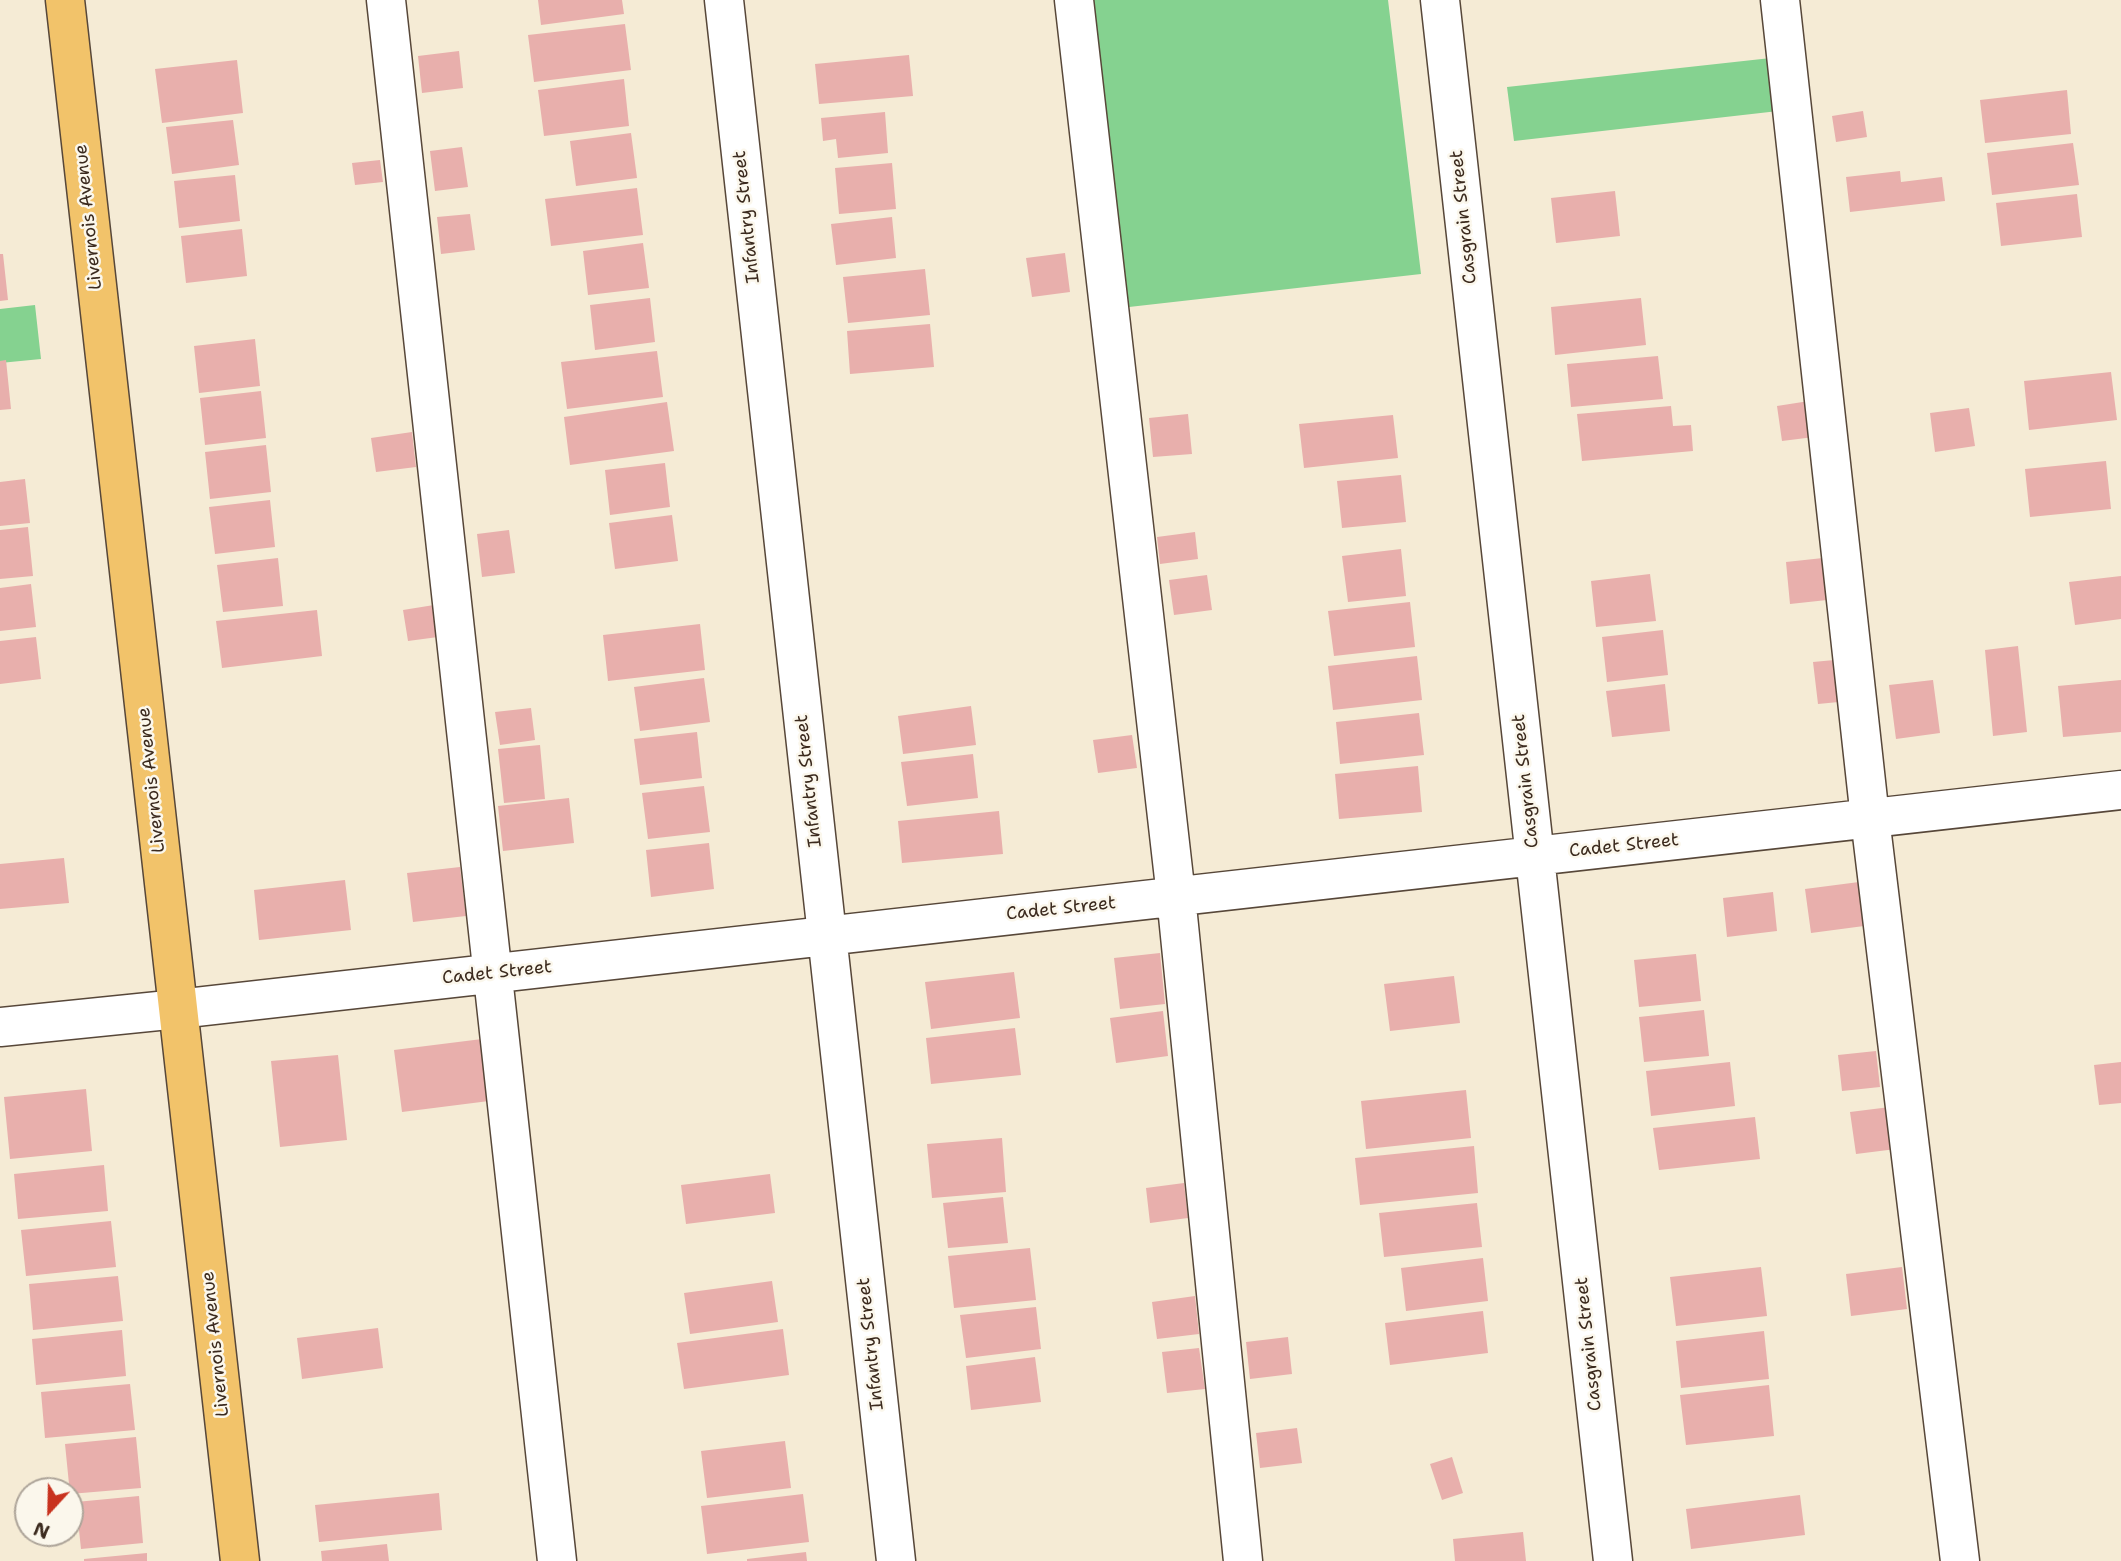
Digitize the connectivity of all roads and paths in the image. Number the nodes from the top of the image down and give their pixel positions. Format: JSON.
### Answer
{"nodes":[{"id":1,"x":65,"y":0,"type":"edge"},
{"id":2,"x":386,"y":0,"type":"edge"},
{"id":3,"x":724,"y":0,"type":"edge"},
{"id":4,"x":1074,"y":0,"type":"edge"},
{"id":5,"x":1440,"y":0,"type":"edge"},
{"id":6,"x":1780,"y":0,"type":"edge"},
{"id":7,"x":2121,"y":790,"type":"edge"},
{"id":8,"x":1870,"y":818,"type":"junction"},
{"id":9,"x":1534,"y":856,"type":"junction"},
{"id":10,"x":1175,"y":896,"type":"junction"},
{"id":11,"x":826,"y":935,"type":"junction"},
{"id":12,"x":494,"y":973,"type":"junction"},
{"id":13,"x":178,"y":1009,"type":"junction"},
{"id":14,"x":0,"y":1027,"type":"edge"},
{"id":15,"x":240,"y":1561,"type":"edge"},
{"id":16,"x":558,"y":1561,"type":"edge"},
{"id":17,"x":896,"y":1561,"type":"edge"},
{"id":18,"x":1243,"y":1561,"type":"edge"},
{"id":19,"x":1613,"y":1561,"type":"edge"},
{"id":20,"x":1960,"y":1561,"type":"edge"}],
"edges":[{"from":1,"to":13,"type":"main road","name":"Livernois Avenue"},
{"from":2,"to":12,"type":"street"},
{"from":3,"to":11,"type":"street","name":"Infantry Street"},
{"from":4,"to":10,"type":"street"},
{"from":5,"to":9,"type":"street","name":"Casgrain Street"},
{"from":6,"to":8,"type":"street"},
{"from":7,"to":8,"type":"street","name":"Cadet Street"},
{"from":8,"to":9,"type":"street","name":"Cadet Street"},
{"from":8,"to":20,"type":"street"},
{"from":9,"to":10,"type":"street","name":"Cadet Street"},
{"from":9,"to":19,"type":"street","name":"Casgrain Street"},
{"from":10,"to":11,"type":"street","name":"Cadet Street"},
{"from":10,"to":18,"type":"street"},
{"from":11,"to":12,"type":"street","name":"Cadet Street"},
{"from":11,"to":17,"type":"street","name":"Infantry Street"},
{"from":12,"to":13,"type":"street","name":"Cadet Street"},
{"from":12,"to":16,"type":"street"},
{"from":13,"to":14,"type":"street","name":"Cadet Street"},
{"from":13,"to":15,"type":"main road","name":"Livernois Avenue"}]}
